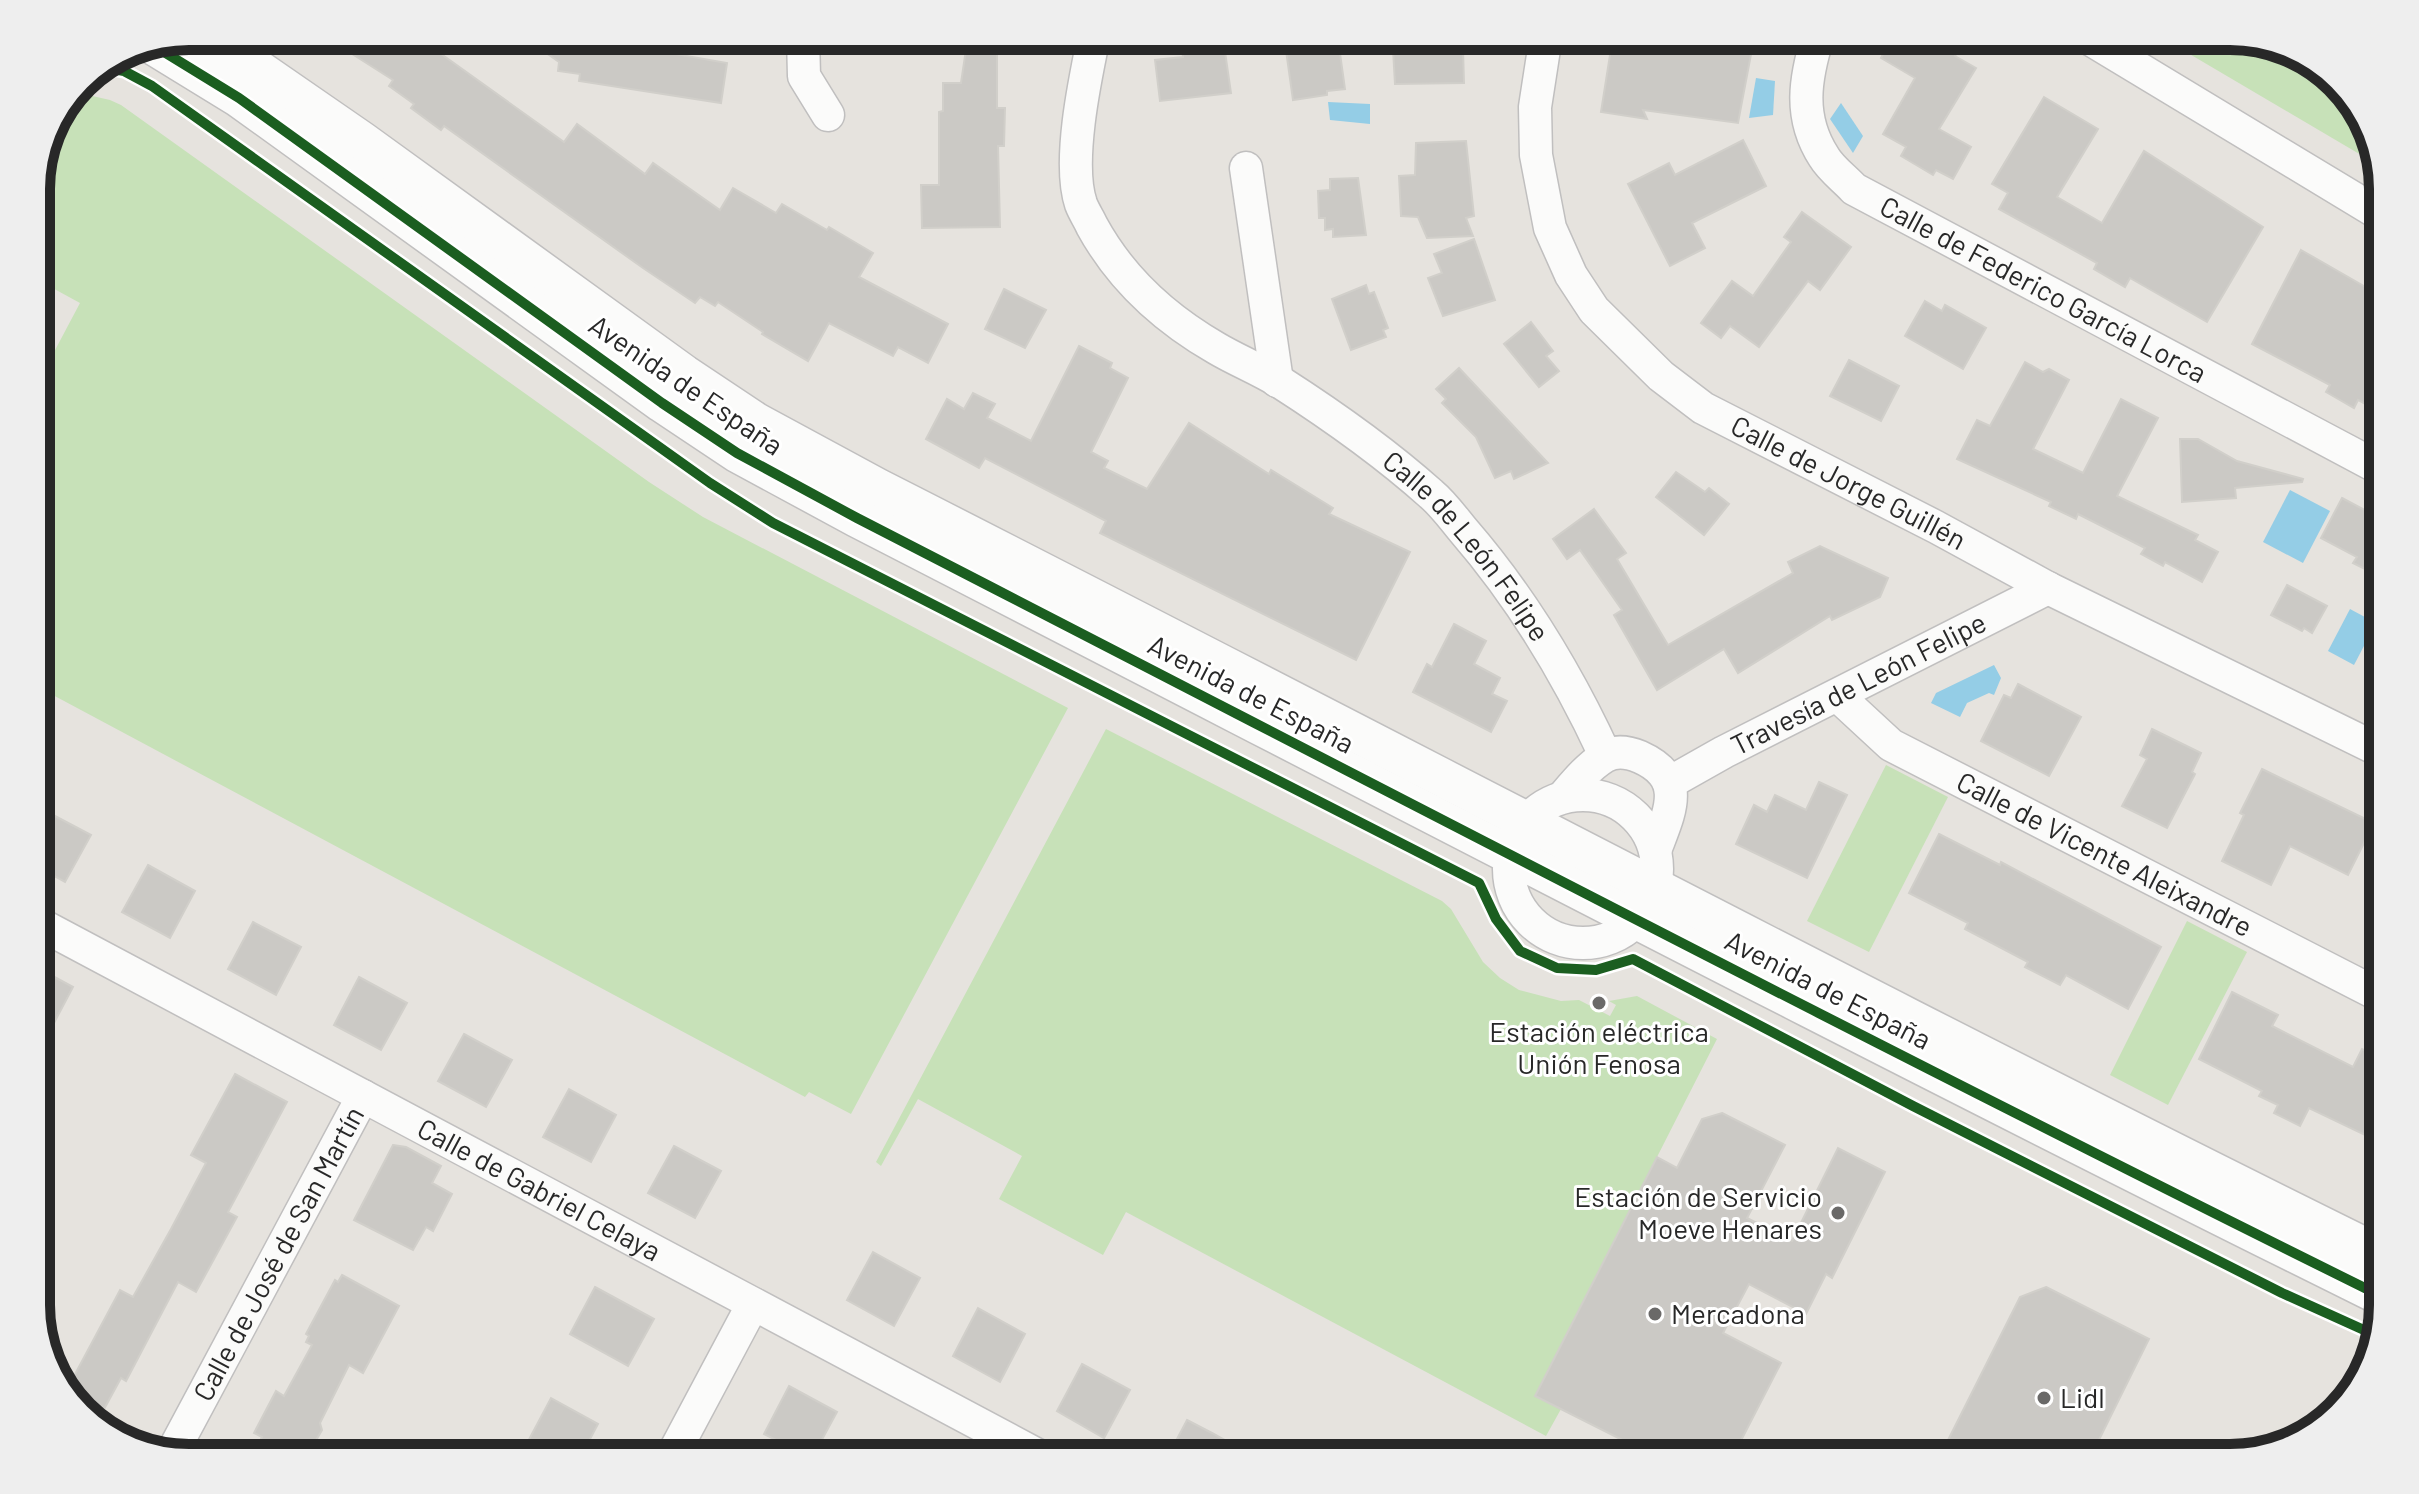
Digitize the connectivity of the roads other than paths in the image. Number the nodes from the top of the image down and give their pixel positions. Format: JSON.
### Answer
{"nodes":[{"id":1,"x":233,"y":50,"type":"edge"},
{"id":2,"x":803,"y":50,"type":"edge"},
{"id":3,"x":1091,"y":50,"type":"edge"},
{"id":4,"x":1544,"y":50,"type":"edge"},
{"id":5,"x":1814,"y":50,"type":"edge"},
{"id":6,"x":2108,"y":50,"type":"edge"},
{"id":7,"x":165,"y":53,"type":"edge"},
{"id":8,"x":828,"y":115,"type":"dead end"},
{"id":9,"x":1246,"y":168,"type":"dead end"},
{"id":10,"x":2369,"y":208,"type":"edge"},
{"id":11,"x":1277,"y":381,"type":"junction"},
{"id":12,"x":2369,"y":463,"type":"edge"},
{"id":13,"x":2048,"y":588,"type":"junction"},
{"id":14,"x":1838,"y":696,"type":"junction"},
{"id":15,"x":2369,"y":745,"type":"edge"},
{"id":16,"x":1605,"y":755,"type":"junction"},
{"id":17,"x":1669,"y":783,"type":"junction"},
{"id":18,"x":1563,"y":797,"type":"junction"},
{"id":19,"x":1517,"y":837,"type":"junction"},
{"id":20,"x":1656,"y":848,"type":"junction"},
{"id":21,"x":1648,"y":904,"type":"junction"},
{"id":22,"x":50,"y":929,"type":"edge"},
{"id":23,"x":2369,"y":990,"type":"edge"},
{"id":24,"x":363,"y":1096,"type":"junction"},
{"id":25,"x":2369,"y":1249,"type":"edge"},
{"id":26,"x":2369,"y":1290,"type":"edge"},
{"id":27,"x":753,"y":1304,"type":"junction"},
{"id":28,"x":177,"y":1443,"type":"edge"},
{"id":29,"x":678,"y":1444,"type":"edge"},
{"id":30,"x":1017,"y":1444,"type":"edge"}],
"edges":[{"from":1,"to":19,"type":"street","name":"Avenida de España"},
{"from":2,"to":8,"type":"street"},
{"from":3,"to":11,"type":"street","name":"Calle de León Felipe"},
{"from":4,"to":13,"type":"street","name":"Calle de Jorge Guillén"},
{"from":5,"to":12,"type":"street","name":"Calle de Federico García Lorca"},
{"from":6,"to":10,"type":"street"},
{"from":7,"to":19,"type":"street","name":"Avenida de España"},
{"from":9,"to":11,"type":"street"},
{"from":11,"to":16,"type":"street","name":"Calle de León Felipe"},
{"from":13,"to":14,"type":"street","name":"Travesía de León Felipe"},
{"from":13,"to":15,"type":"street","name":"Calle de Jorge Guillén"},
{"from":14,"to":17,"type":"street","name":"Travesía de León Felipe"},
{"from":14,"to":23,"type":"street","name":"Calle de Vicente Aleixandre"},
{"from":16,"to":17,"type":"street"},
{"from":16,"to":18,"type":"street"},
{"from":17,"to":20,"type":"street"},
{"from":18,"to":19,"type":"street"},
{"from":18,"to":20,"type":"street"},
{"from":19,"to":21,"type":"street","name":"Avenida de España"},
{"from":19,"to":21,"type":"street"},
{"from":20,"to":21,"type":"street"},
{"from":21,"to":25,"type":"street","name":"Avenida de España"},
{"from":21,"to":26,"type":"street","name":"Avenida de España"},
{"from":22,"to":24,"type":"street","name":"Calle de Gabriel Celaya"},
{"from":24,"to":27,"type":"street","name":"Calle de Gabriel Celaya"},
{"from":24,"to":28,"type":"street","name":"Calle de José de San Martín"},
{"from":27,"to":29,"type":"street"},
{"from":27,"to":30,"type":"street","name":"Calle de Gabriel Celaya"}]}
